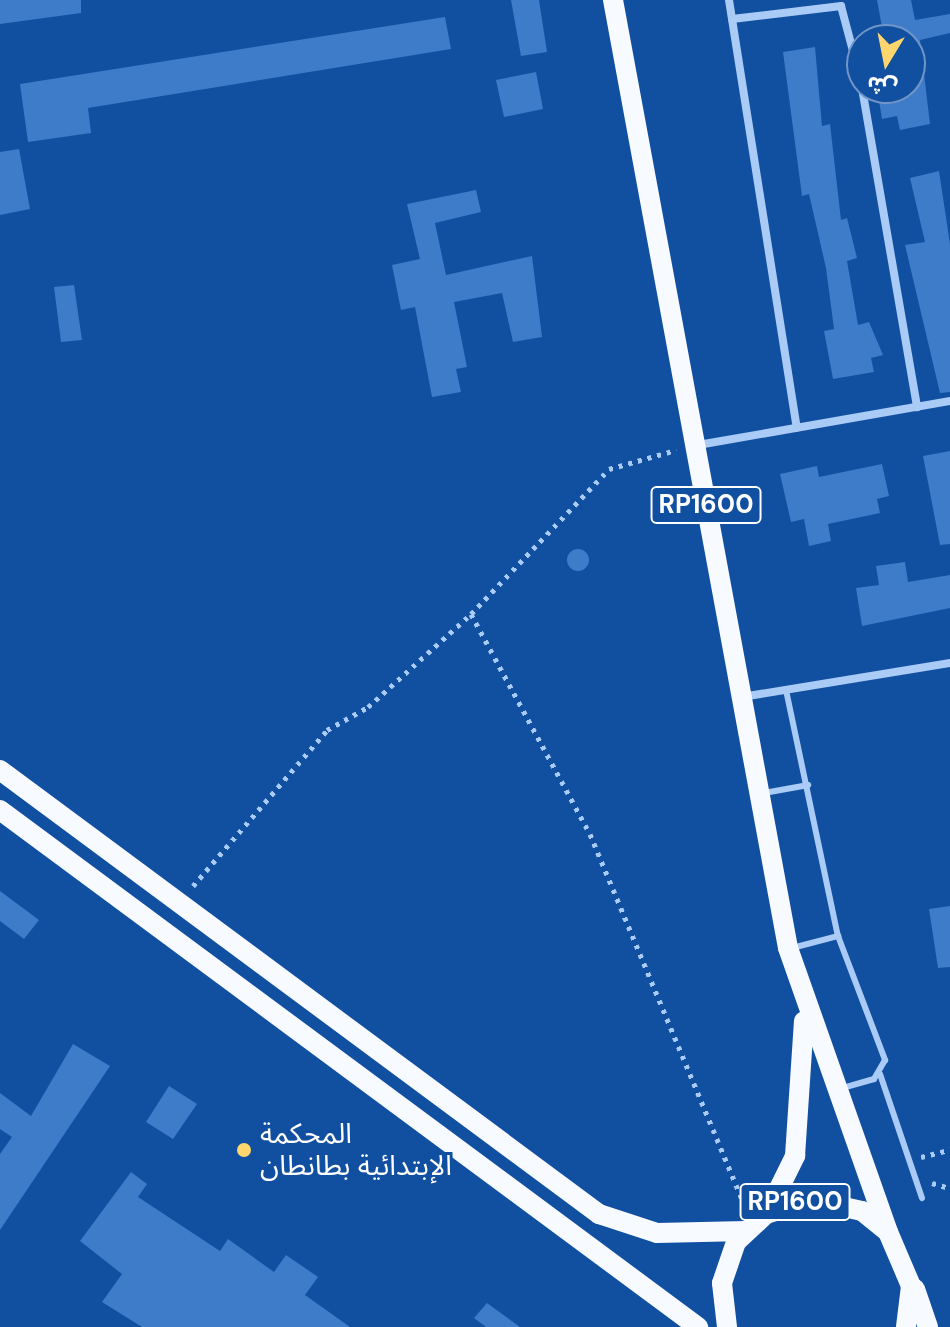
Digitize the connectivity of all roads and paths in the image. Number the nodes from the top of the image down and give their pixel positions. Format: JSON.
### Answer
{"nodes":[{"id":1,"x":613,"y":0,"type":"edge"},
{"id":2,"x":729,"y":0,"type":"edge"},
{"id":3,"x":732,"y":19,"type":"junction"},
{"id":4,"x":846,"y":25,"type":"edge"},
{"id":5,"x":865,"y":104,"type":"edge"},
{"id":6,"x":950,"y":401,"type":"edge"},
{"id":7,"x":917,"y":407,"type":"junction"},
{"id":8,"x":797,"y":428,"type":"junction"},
{"id":9,"x":697,"y":445,"type":"junction"},
{"id":10,"x":471,"y":614,"type":"junction"},
{"id":11,"x":950,"y":663,"type":"edge"},
{"id":12,"x":786,"y":690,"type":"junction"},
{"id":13,"x":737,"y":698,"type":"junction"},
{"id":14,"x":0,"y":770,"type":"edge"},
{"id":15,"x":808,"y":785,"type":"junction"},
{"id":16,"x":758,"y":795,"type":"junction"},
{"id":17,"x":0,"y":810,"type":"edge"},
{"id":18,"x":177,"y":905,"type":"junction"},
{"id":19,"x":838,"y":936,"type":"junction"},
{"id":20,"x":788,"y":948,"type":"junction"},
{"id":21,"x":804,"y":1009,"type":"junction"},
{"id":22,"x":880,"y":1074,"type":"junction"},
{"id":23,"x":837,"y":1090,"type":"junction"},
{"id":24,"x":950,"y":1150,"type":"edge"},
{"id":25,"x":908,"y":1160,"type":"junction"},
{"id":26,"x":922,"y":1198,"type":"dead end"},
{"id":27,"x":755,"y":1223,"type":"junction"},
{"id":28,"x":888,"y":1232,"type":"junction"},
{"id":29,"x":908,"y":1270,"type":"junction"},
{"id":30,"x":698,"y":1327,"type":"edge"},
{"id":31,"x":727,"y":1327,"type":"edge"},
{"id":32,"x":906,"y":1327,"type":"edge"},
{"id":33,"x":928,"y":1327,"type":"edge"}],
"edges":[{"from":1,"to":9,"type":"main road","number":"RP1600"},
{"from":2,"to":3,"type":"street"},
{"from":3,"to":4,"type":"street"},
{"from":3,"to":8,"type":"street"},
{"from":5,"to":7,"type":"street"},
{"from":6,"to":7,"type":"street"},
{"from":7,"to":8,"type":"street"},
{"from":8,"to":9,"type":"street"},
{"from":9,"to":10,"type":"path"},
{"from":9,"to":13,"type":"main road","number":"RP1600"},
{"from":10,"to":18,"type":"path"},
{"from":10,"to":27,"type":"path"},
{"from":11,"to":12,"type":"street"},
{"from":12,"to":13,"type":"street"},
{"from":12,"to":15,"type":"lane"},
{"from":13,"to":16,"type":"main road","number":"RP1600"},
{"from":14,"to":18,"type":"main road"},
{"from":15,"to":16,"type":"lane"},
{"from":15,"to":19,"type":"lane"},
{"from":16,"to":20,"type":"main road","number":"RP1600"},
{"from":17,"to":30,"type":"main road"},
{"from":18,"to":27,"type":"main road"},
{"from":19,"to":20,"type":"lane"},
{"from":19,"to":22,"type":"lane"},
{"from":20,"to":21,"type":"main road","number":"RP1600"},
{"from":21,"to":23,"type":"main road","number":"RP1600"},
{"from":21,"to":27,"type":"main road","number":"RP1600"},
{"from":22,"to":23,"type":"lane"},
{"from":22,"to":25,"type":"lane"},
{"from":23,"to":28,"type":"main road","number":"RP1600"},
{"from":24,"to":25,"type":"path"},
{"from":25,"to":26,"type":"lane"},
{"from":27,"to":28,"type":"main road","number":"RP1600"},
{"from":27,"to":31,"type":"main road","number":"RP1600"},
{"from":28,"to":29,"type":"main road","number":"RP1600"},
{"from":29,"to":32,"type":"main road","number":"RP1600"},
{"from":29,"to":33,"type":"main road","number":"RP1600"}]}
